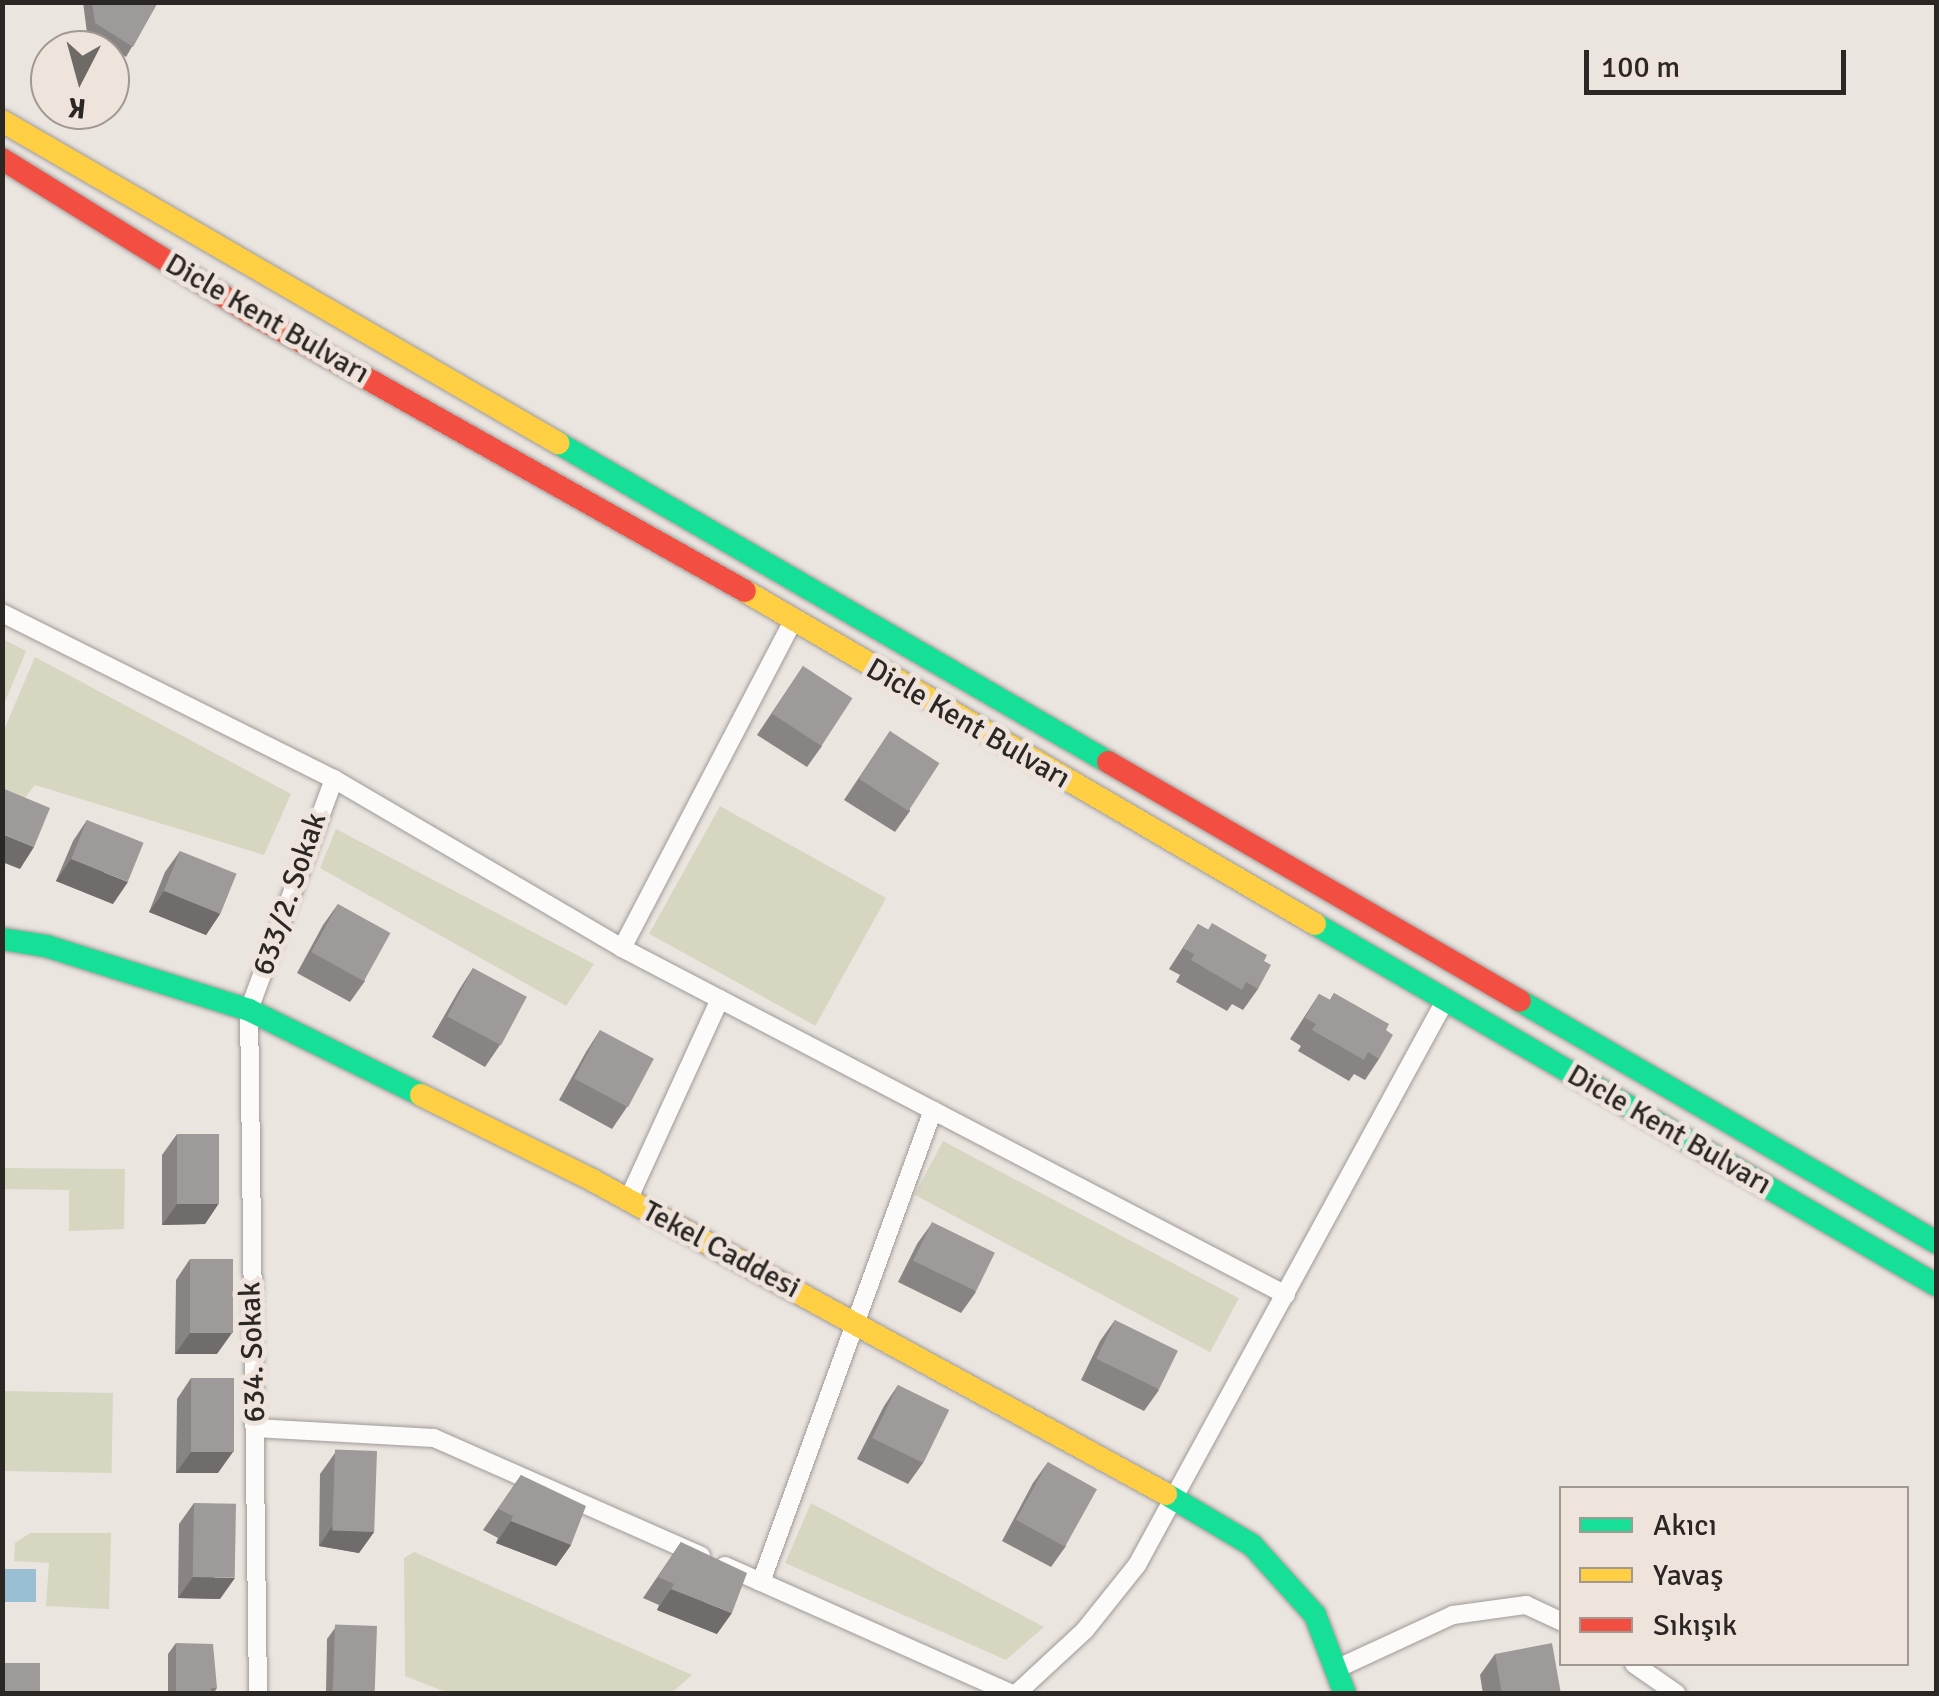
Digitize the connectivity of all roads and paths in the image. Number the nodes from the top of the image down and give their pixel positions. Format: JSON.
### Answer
{"nodes":[{"id":1,"x":2,"y":121,"type":"edge"},
{"id":2,"x":2,"y":159,"type":"edge"},
{"id":3,"x":2,"y":612,"type":"edge"},
{"id":4,"x":793,"y":621,"type":"junction"},
{"id":5,"x":334,"y":779,"type":"junction"},
{"id":6,"x":2,"y":938,"type":"edge"},
{"id":7,"x":622,"y":948,"type":"junction"},
{"id":8,"x":720,"y":999,"type":"junction"},
{"id":9,"x":1446,"y":999,"type":"junction"},
{"id":10,"x":249,"y":1010,"type":"junction"},
{"id":11,"x":933,"y":1110,"type":"junction"},
{"id":12,"x":628,"y":1200,"type":"junction"},
{"id":13,"x":1936,"y":1242,"type":"edge"},
{"id":14,"x":1936,"y":1285,"type":"edge"},
{"id":15,"x":1286,"y":1295,"type":"junction"},
{"id":16,"x":856,"y":1323,"type":"junction"},
{"id":17,"x":255,"y":1428,"type":"junction"},
{"id":18,"x":1171,"y":1497,"type":"junction"},
{"id":19,"x":761,"y":1582,"type":"junction"},
{"id":20,"x":1559,"y":1620,"type":"edge"},
{"id":21,"x":1637,"y":1666,"type":"edge"},
{"id":22,"x":1336,"y":1669,"type":"junction"},
{"id":23,"x":258,"y":1694,"type":"edge"},
{"id":24,"x":1014,"y":1694,"type":"edge"},
{"id":25,"x":1345,"y":1694,"type":"edge"},
{"id":26,"x":1677,"y":1694,"type":"edge"}],
"edges":[{"from":1,"to":13,"type":"main road","name":"Dicle Kent Bulvarı"},
{"from":2,"to":4,"type":"main road","name":"Dicle Kent Bulvarı"},
{"from":3,"to":5,"type":"street"},
{"from":4,"to":7,"type":"street"},
{"from":4,"to":9,"type":"main road","name":"Dicle Kent Bulvarı"},
{"from":5,"to":7,"type":"street"},
{"from":5,"to":10,"type":"street","name":"633/2. Sokak"},
{"from":6,"to":10,"type":"main road","name":"Tekel Caddesi"},
{"from":7,"to":8,"type":"street"},
{"from":8,"to":11,"type":"street"},
{"from":8,"to":12,"type":"street"},
{"from":9,"to":14,"type":"main road","name":"Dicle Kent Bulvarı"},
{"from":9,"to":15,"type":"street"},
{"from":10,"to":12,"type":"main road","name":"Tekel Caddesi"},
{"from":10,"to":17,"type":"street","name":"634. Sokak"},
{"from":11,"to":15,"type":"street"},
{"from":11,"to":16,"type":"street"},
{"from":12,"to":16,"type":"main road","name":"Tekel Caddesi"},
{"from":15,"to":18,"type":"street"},
{"from":16,"to":18,"type":"main road","name":"Tekel Caddesi"},
{"from":16,"to":19,"type":"street"},
{"from":17,"to":19,"type":"street"},
{"from":17,"to":23,"type":"street","name":"634. Sokak"},
{"from":18,"to":22,"type":"main road","name":"Tekel Caddesi"},
{"from":18,"to":24,"type":"street"},
{"from":19,"to":24,"type":"street"},
{"from":20,"to":22,"type":"street"},
{"from":21,"to":26,"type":"street"},
{"from":22,"to":25,"type":"main road","name":"Tekel Caddesi"}]}
